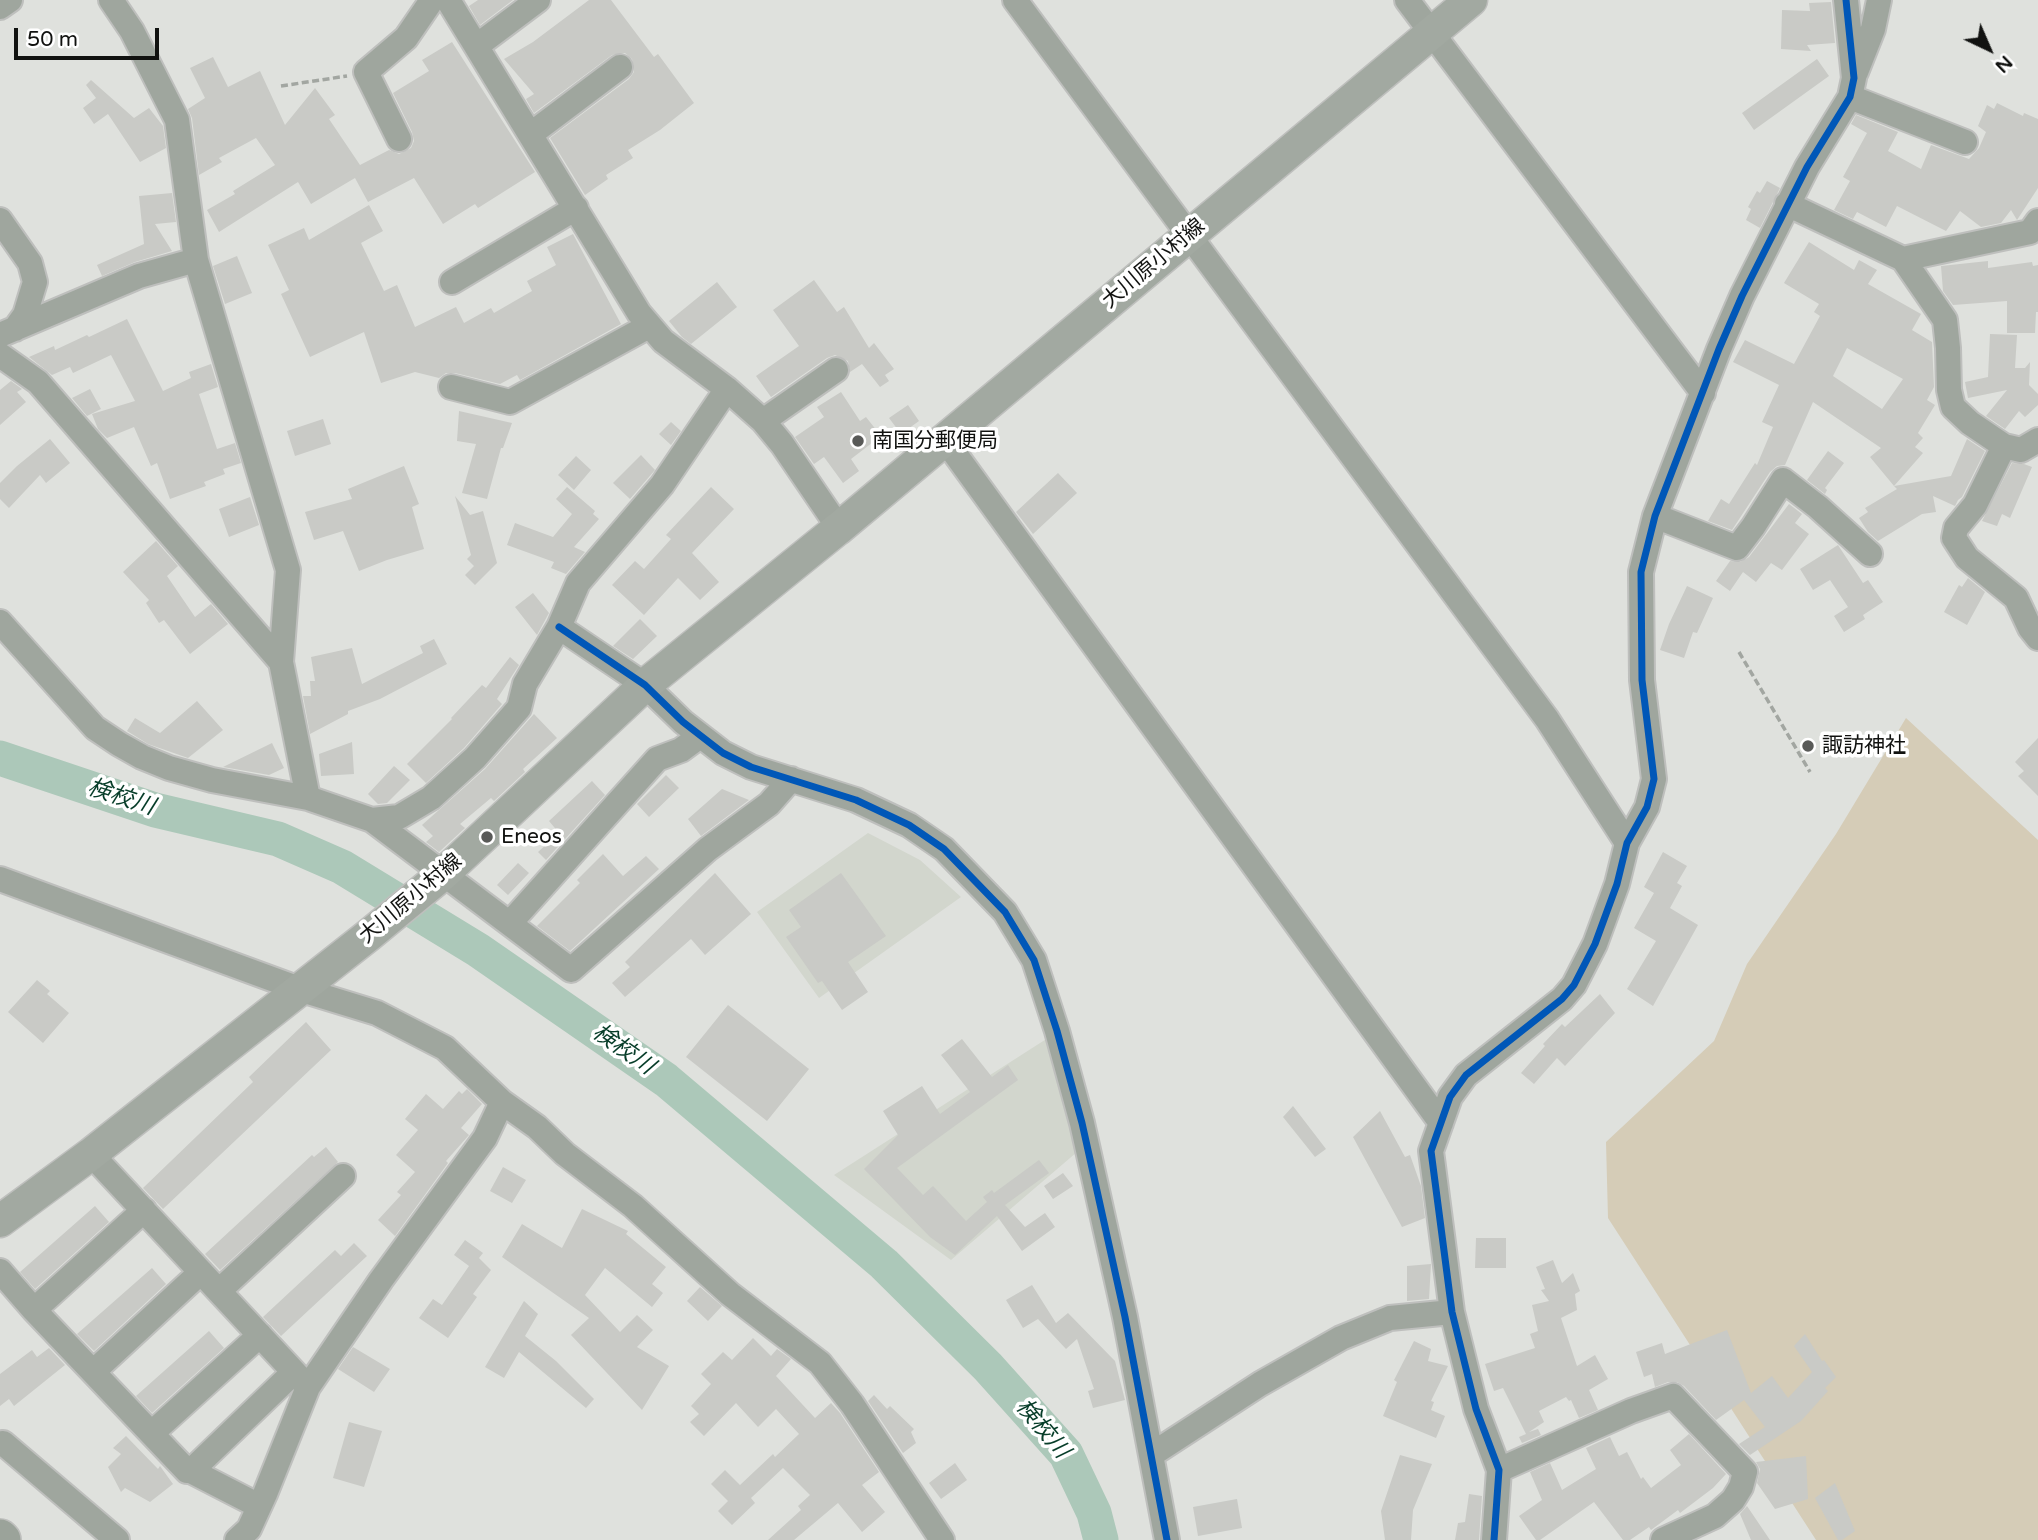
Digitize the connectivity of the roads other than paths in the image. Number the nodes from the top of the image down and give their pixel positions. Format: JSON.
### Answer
{"nodes":[{"id":1,"x":10,"y":0,"type":"edge"},
{"id":2,"x":111,"y":0,"type":"edge"},
{"id":3,"x":432,"y":0,"type":"edge"},
{"id":4,"x":448,"y":0,"type":"edge"},
{"id":5,"x":538,"y":0,"type":"edge"},
{"id":6,"x":1015,"y":0,"type":"edge"},
{"id":7,"x":1407,"y":0,"type":"edge"},
{"id":8,"x":1471,"y":0,"type":"edge"},
{"id":9,"x":1846,"y":0,"type":"edge"},
{"id":10,"x":1879,"y":0,"type":"edge"},
{"id":11,"x":0,"y":7,"type":"edge"},
{"id":12,"x":1431,"y":33,"type":"junction"},
{"id":13,"x":478,"y":45,"type":"junction"},
{"id":14,"x":620,"y":66,"type":"dead end"},
{"id":15,"x":1852,"y":88,"type":"junction"},
{"id":16,"x":531,"y":134,"type":"junction"},
{"id":17,"x":400,"y":139,"type":"dead end"},
{"id":18,"x":1965,"y":142,"type":"dead end"},
{"id":19,"x":1787,"y":204,"type":"junction"},
{"id":20,"x":576,"y":208,"type":"junction"},
{"id":21,"x":0,"y":220,"type":"edge"},
{"id":22,"x":2038,"y":221,"type":"edge"},
{"id":23,"x":1189,"y":235,"type":"junction"},
{"id":24,"x":1903,"y":259,"type":"junction"},
{"id":25,"x":196,"y":260,"type":"junction"},
{"id":26,"x":452,"y":282,"type":"dead end"},
{"id":27,"x":649,"y":326,"type":"junction"},
{"id":28,"x":7,"y":332,"type":"edge"},
{"id":29,"x":0,"y":355,"type":"edge"},
{"id":30,"x":836,"y":370,"type":"dead end"},
{"id":31,"x":452,"y":387,"type":"dead end"},
{"id":32,"x":727,"y":390,"type":"junction"},
{"id":33,"x":1703,"y":393,"type":"junction"},
{"id":34,"x":763,"y":421,"type":"junction"},
{"id":35,"x":945,"y":440,"type":"junction"},
{"id":36,"x":2038,"y":440,"type":"edge"},
{"id":37,"x":2004,"y":446,"type":"junction"},
{"id":38,"x":1655,"y":516,"type":"junction"},
{"id":39,"x":839,"y":529,"type":"junction"},
{"id":40,"x":1870,"y":554,"type":"dead end"},
{"id":41,"x":0,"y":622,"type":"edge"},
{"id":42,"x":559,"y":627,"type":"junction"},
{"id":43,"x":2038,"y":638,"type":"edge"},
{"id":44,"x":281,"y":662,"type":"junction"},
{"id":45,"x":645,"y":685,"type":"junction"},
{"id":46,"x":700,"y":736,"type":"junction"},
{"id":47,"x":792,"y":779,"type":"junction"},
{"id":48,"x":308,"y":798,"type":"junction"},
{"id":49,"x":372,"y":820,"type":"junction"},
{"id":50,"x":1627,"y":843,"type":"junction"},
{"id":51,"x":442,"y":875,"type":"junction"},
{"id":52,"x":0,"y":879,"type":"edge"},
{"id":53,"x":510,"y":923,"type":"junction"},
{"id":54,"x":302,"y":990,"type":"junction"},
{"id":55,"x":502,"y":1102,"type":"junction"},
{"id":56,"x":1441,"y":1123,"type":"junction"},
{"id":57,"x":91,"y":1154,"type":"junction"},
{"id":58,"x":344,"y":1176,"type":"dead end"},
{"id":59,"x":144,"y":1210,"type":"junction"},
{"id":60,"x":0,"y":1222,"type":"edge"},
{"id":61,"x":0,"y":1271,"type":"edge"},
{"id":62,"x":201,"y":1272,"type":"junction"},
{"id":63,"x":219,"y":1291,"type":"junction"},
{"id":64,"x":34,"y":1311,"type":"junction"},
{"id":65,"x":1452,"y":1312,"type":"junction"},
{"id":66,"x":260,"y":1335,"type":"junction"},
{"id":67,"x":93,"y":1372,"type":"junction"},
{"id":68,"x":301,"y":1379,"type":"junction"},
{"id":69,"x":152,"y":1433,"type":"junction"},
{"id":70,"x":3,"y":1443,"type":"dead end"},
{"id":71,"x":1151,"y":1455,"type":"junction"},
{"id":72,"x":1499,"y":1470,"type":"junction"},
{"id":73,"x":191,"y":1471,"type":"junction"},
{"id":74,"x":260,"y":1506,"type":"junction"},
{"id":75,"x":248,"y":1536,"type":"edge"},
{"id":76,"x":117,"y":1540,"type":"edge"},
{"id":77,"x":942,"y":1540,"type":"edge"},
{"id":78,"x":1167,"y":1540,"type":"edge"},
{"id":79,"x":1493,"y":1540,"type":"edge"},
{"id":80,"x":1663,"y":1540,"type":"edge"}],
"edges":[{"from":1,"to":11,"type":"street"},
{"from":2,"to":25,"type":"street"},
{"from":3,"to":17,"type":"street"},
{"from":4,"to":13,"type":"street"},
{"from":5,"to":13,"type":"street"},
{"from":6,"to":23,"type":"street"},
{"from":7,"to":12,"type":"street"},
{"from":8,"to":12,"type":"main road","name":"大川原小村線"},
{"from":9,"to":15,"type":"street"},
{"from":10,"to":15,"type":"street"},
{"from":12,"to":23,"type":"main road","name":"大川原小村線"},
{"from":12,"to":33,"type":"street"},
{"from":13,"to":16,"type":"street"},
{"from":14,"to":16,"type":"street"},
{"from":15,"to":18,"type":"street"},
{"from":15,"to":19,"type":"street"},
{"from":16,"to":20,"type":"street"},
{"from":19,"to":24,"type":"street"},
{"from":19,"to":33,"type":"street"},
{"from":20,"to":26,"type":"street"},
{"from":20,"to":27,"type":"street"},
{"from":21,"to":28,"type":"street"},
{"from":22,"to":24,"type":"street"},
{"from":23,"to":35,"type":"main road","name":"大川原小村線"},
{"from":23,"to":50,"type":"street"},
{"from":24,"to":37,"type":"street"},
{"from":25,"to":28,"type":"street"},
{"from":25,"to":44,"type":"street"},
{"from":27,"to":31,"type":"street"},
{"from":27,"to":32,"type":"street"},
{"from":29,"to":44,"type":"street"},
{"from":30,"to":34,"type":"street"},
{"from":32,"to":34,"type":"street"},
{"from":32,"to":42,"type":"street"},
{"from":33,"to":38,"type":"street"},
{"from":34,"to":39,"type":"street"},
{"from":35,"to":39,"type":"main road","name":"大川原小村線"},
{"from":35,"to":56,"type":"street"},
{"from":36,"to":37,"type":"street"},
{"from":37,"to":43,"type":"street"},
{"from":38,"to":40,"type":"street"},
{"from":38,"to":50,"type":"street"},
{"from":39,"to":45,"type":"main road","name":"大川原小村線"},
{"from":41,"to":48,"type":"street"},
{"from":42,"to":45,"type":"street"},
{"from":42,"to":49,"type":"street"},
{"from":44,"to":48,"type":"street"},
{"from":45,"to":46,"type":"street"},
{"from":45,"to":51,"type":"main road","name":"大川原小村線"},
{"from":46,"to":47,"type":"street"},
{"from":46,"to":53,"type":"street"},
{"from":47,"to":53,"type":"street"},
{"from":47,"to":71,"type":"street"},
{"from":48,"to":49,"type":"street"},
{"from":49,"to":51,"type":"street"},
{"from":50,"to":56,"type":"street"},
{"from":51,"to":53,"type":"street"},
{"from":51,"to":54,"type":"main road","name":"大川原小村線"},
{"from":52,"to":54,"type":"street"},
{"from":54,"to":55,"type":"street"},
{"from":54,"to":57,"type":"main road","name":"大川原小村線"},
{"from":55,"to":68,"type":"street"},
{"from":55,"to":77,"type":"street"},
{"from":56,"to":65,"type":"street"},
{"from":57,"to":59,"type":"street"},
{"from":57,"to":60,"type":"main road","name":"大川原小村線"},
{"from":58,"to":63,"type":"street"},
{"from":59,"to":62,"type":"street"},
{"from":59,"to":64,"type":"street"},
{"from":61,"to":64,"type":"street"},
{"from":62,"to":63,"type":"street"},
{"from":62,"to":67,"type":"street"},
{"from":63,"to":66,"type":"street"},
{"from":64,"to":67,"type":"street"},
{"from":65,"to":71,"type":"street"},
{"from":65,"to":72,"type":"street"},
{"from":66,"to":68,"type":"street"},
{"from":66,"to":69,"type":"street"},
{"from":67,"to":69,"type":"street"},
{"from":68,"to":73,"type":"street"},
{"from":68,"to":74,"type":"street"},
{"from":69,"to":73,"type":"street"},
{"from":70,"to":76,"type":"street"},
{"from":71,"to":78,"type":"street"},
{"from":72,"to":79,"type":"street"},
{"from":72,"to":80,"type":"street"},
{"from":73,"to":74,"type":"street"},
{"from":74,"to":75,"type":"street"}]}
